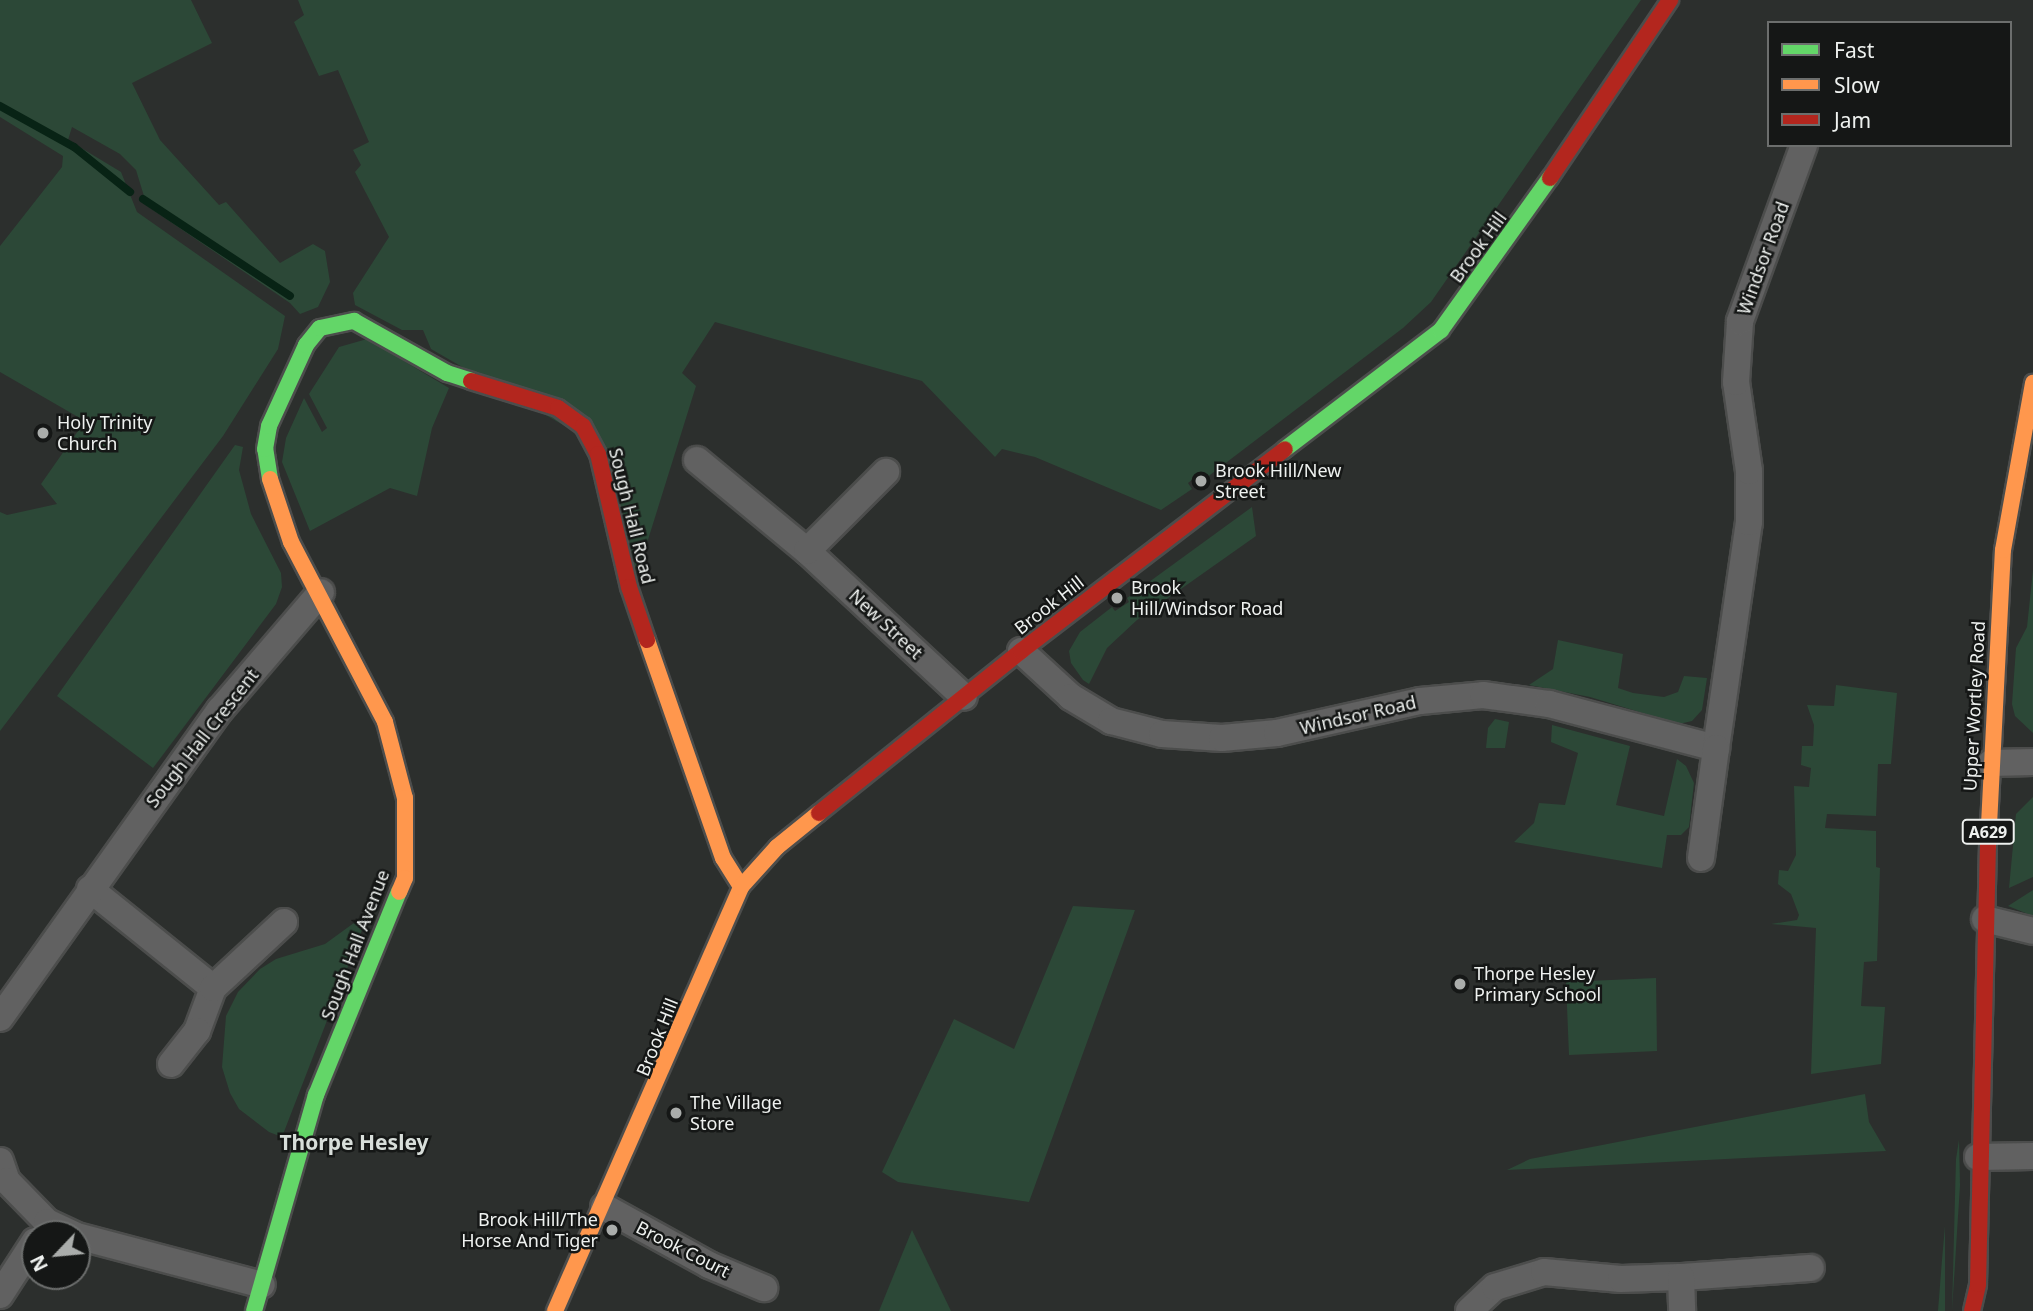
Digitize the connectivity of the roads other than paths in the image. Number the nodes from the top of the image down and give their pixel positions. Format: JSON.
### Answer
{"nodes":[{"id":1,"x":1670,"y":0,"type":"edge"},
{"id":2,"x":1803,"y":147,"type":"edge"},
{"id":3,"x":320,"y":328,"type":"joint"},
{"id":4,"x":2033,"y":383,"type":"edge"},
{"id":5,"x":696,"y":460,"type":"dead end"},
{"id":6,"x":886,"y":472,"type":"dead end"},
{"id":7,"x":807,"y":551,"type":"junction"},
{"id":8,"x":321,"y":592,"type":"junction"},
{"id":9,"x":1021,"y":651,"type":"junction"},
{"id":10,"x":964,"y":697,"type":"junction"},
{"id":11,"x":1716,"y":748,"type":"junction"},
{"id":12,"x":2033,"y":762,"type":"edge"},
{"id":13,"x":1990,"y":763,"type":"junction"},
{"id":14,"x":1700,"y":858,"type":"dead end"},
{"id":15,"x":741,"y":887,"type":"junction"},
{"id":16,"x":90,"y":889,"type":"junction"},
{"id":17,"x":1985,"y":919,"type":"junction"},
{"id":18,"x":284,"y":922,"type":"dead end"},
{"id":19,"x":2033,"y":931,"type":"edge"},
{"id":20,"x":213,"y":988,"type":"junction"},
{"id":21,"x":0,"y":1018,"type":"edge"},
{"id":22,"x":171,"y":1064,"type":"dead end"},
{"id":23,"x":2033,"y":1156,"type":"edge"},
{"id":24,"x":1978,"y":1157,"type":"junction"},
{"id":25,"x":0,"y":1161,"type":"edge"},
{"id":26,"x":604,"y":1207,"type":"junction"},
{"id":27,"x":32,"y":1220,"type":"edge"},
{"id":28,"x":91,"y":1239,"type":"edge"},
{"id":29,"x":21,"y":1262,"type":"edge"},
{"id":30,"x":1811,"y":1268,"type":"dead end"},
{"id":31,"x":1681,"y":1277,"type":"junction"},
{"id":32,"x":1978,"y":1284,"type":"junction"},
{"id":33,"x":262,"y":1285,"type":"junction"},
{"id":34,"x":764,"y":1288,"type":"dead end"},
{"id":35,"x":0,"y":1296,"type":"edge"},
{"id":36,"x":254,"y":1311,"type":"edge"},
{"id":37,"x":555,"y":1311,"type":"edge"},
{"id":38,"x":1469,"y":1311,"type":"edge"},
{"id":39,"x":1682,"y":1311,"type":"edge"},
{"id":40,"x":1972,"y":1311,"type":"edge"},
{"id":41,"x":1984,"y":1311,"type":"edge"}],
"edges":[{"from":1,"to":9,"type":"main road","name":"Brook Hill"},
{"from":2,"to":11,"type":"street","name":"Windsor Road"},
{"from":3,"to":8,"type":"main road","name":"Sough Hall Avenue"},
{"from":3,"to":15,"type":"main road","name":"Sough Hall Road"},
{"from":4,"to":13,"type":"main road","name":"Upper Wortley Road","number":"A629"},
{"from":5,"to":7,"type":"street","name":"New Street"},
{"from":6,"to":7,"type":"street"},
{"from":7,"to":10,"type":"street","name":"New Street"},
{"from":8,"to":16,"type":"street","name":"Sough Hall Crescent"},
{"from":8,"to":33,"type":"main road","name":"Sough Hall Avenue"},
{"from":9,"to":10,"type":"main road","name":"Brook Hill"},
{"from":9,"to":11,"type":"street","name":"Windsor Road"},
{"from":10,"to":15,"type":"main road","name":"Brook Hill"},
{"from":11,"to":14,"type":"street","name":"Windsor Road"},
{"from":12,"to":13,"type":"street"},
{"from":13,"to":17,"type":"main road","name":"Upper Wortley Road","number":"A629"},
{"from":15,"to":26,"type":"main road","name":"Brook Hill"},
{"from":16,"to":20,"type":"street"},
{"from":16,"to":21,"type":"street","name":"Sough Hall Crescent"},
{"from":17,"to":19,"type":"street"},
{"from":17,"to":24,"type":"main road","name":"Upper Wortley Road","number":"A629"},
{"from":18,"to":20,"type":"street"},
{"from":20,"to":22,"type":"street"},
{"from":23,"to":24,"type":"street"},
{"from":24,"to":32,"type":"main road","name":"Upper Wortley Road","number":"A629"},
{"from":25,"to":27,"type":"street"},
{"from":26,"to":34,"type":"street","name":"Brook Court"},
{"from":26,"to":37,"type":"main road","name":"Brook Hill"},
{"from":28,"to":33,"type":"street"},
{"from":29,"to":35,"type":"street"},
{"from":30,"to":31,"type":"street"},
{"from":31,"to":38,"type":"street"},
{"from":31,"to":39,"type":"street"},
{"from":32,"to":40,"type":"main road","name":"Upper Wortley Road","number":"A629"},
{"from":32,"to":41,"type":"main road","name":"Upper Wortley Road","number":"A629"},
{"from":33,"to":36,"type":"main road","name":"Sough Hall Avenue"}]}
